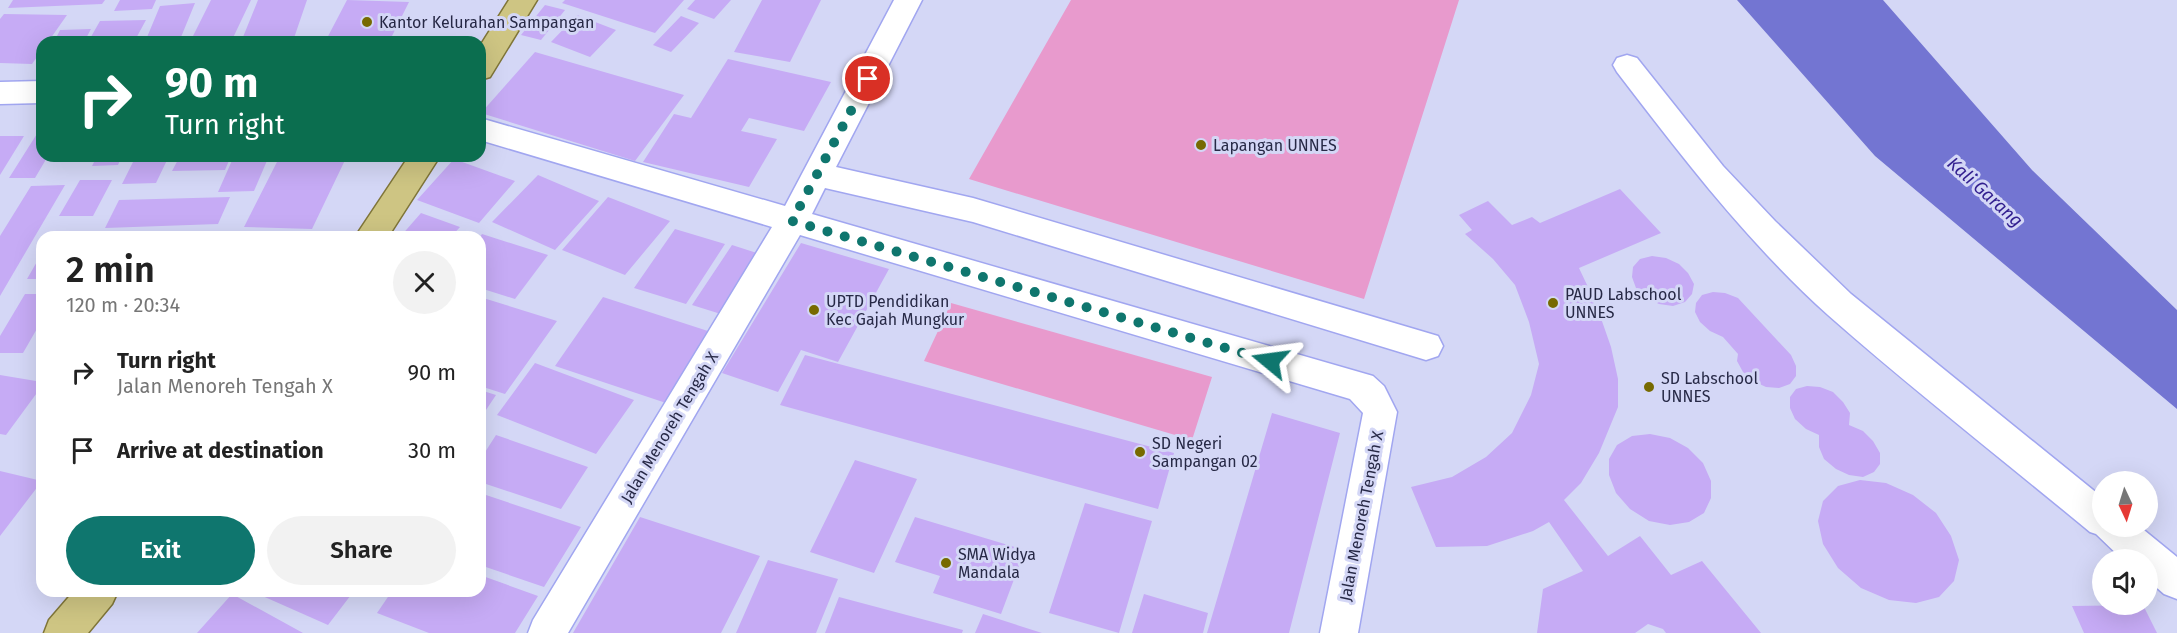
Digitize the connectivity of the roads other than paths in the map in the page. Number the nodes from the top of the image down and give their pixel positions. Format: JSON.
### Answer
{"nodes":[{"id":1,"x":523,"y":0,"type":"edge"},
{"id":2,"x":908,"y":0,"type":"edge"},
{"id":3,"x":486,"y":60,"type":"edge"},
{"id":4,"x":1627,"y":65,"type":"dead end"},
{"id":5,"x":36,"y":92,"type":"edge"},
{"id":6,"x":0,"y":93,"type":"edge"},
{"id":7,"x":486,"y":131,"type":"edge"},
{"id":8,"x":421,"y":162,"type":"edge"},
{"id":9,"x":818,"y":175,"type":"junction"},
{"id":10,"x":796,"y":214,"type":"junction"},
{"id":11,"x":375,"y":231,"type":"edge"},
{"id":12,"x":1426,"y":346,"type":"dead end"},
{"id":13,"x":2092,"y":511,"type":"edge"},
{"id":14,"x":2123,"y":537,"type":"edge"},
{"id":15,"x":2177,"y":581,"type":"edge"},
{"id":16,"x":94,"y":597,"type":"edge"},
{"id":17,"x":63,"y":633,"type":"edge"},
{"id":18,"x":546,"y":633,"type":"edge"},
{"id":19,"x":1339,"y":633,"type":"edge"}],
"edges":[{"from":1,"to":3,"type":"main road"},
{"from":2,"to":9,"type":"street","name":"Jalan Menoreh Tengah X"},
{"from":4,"to":13,"type":"street"},
{"from":5,"to":6,"type":"street"},
{"from":7,"to":10,"type":"street","name":"Jalan Menoreh Tengah X"},
{"from":8,"to":11,"type":"main road"},
{"from":9,"to":10,"type":"street","name":"Jalan Menoreh Tengah X"},
{"from":9,"to":12,"type":"street"},
{"from":10,"to":18,"type":"street","name":"Jalan Menoreh Tengah X"},
{"from":10,"to":19,"type":"street","name":"Jalan Menoreh Tengah X"},
{"from":14,"to":15,"type":"street"},
{"from":16,"to":17,"type":"main road"}]}
